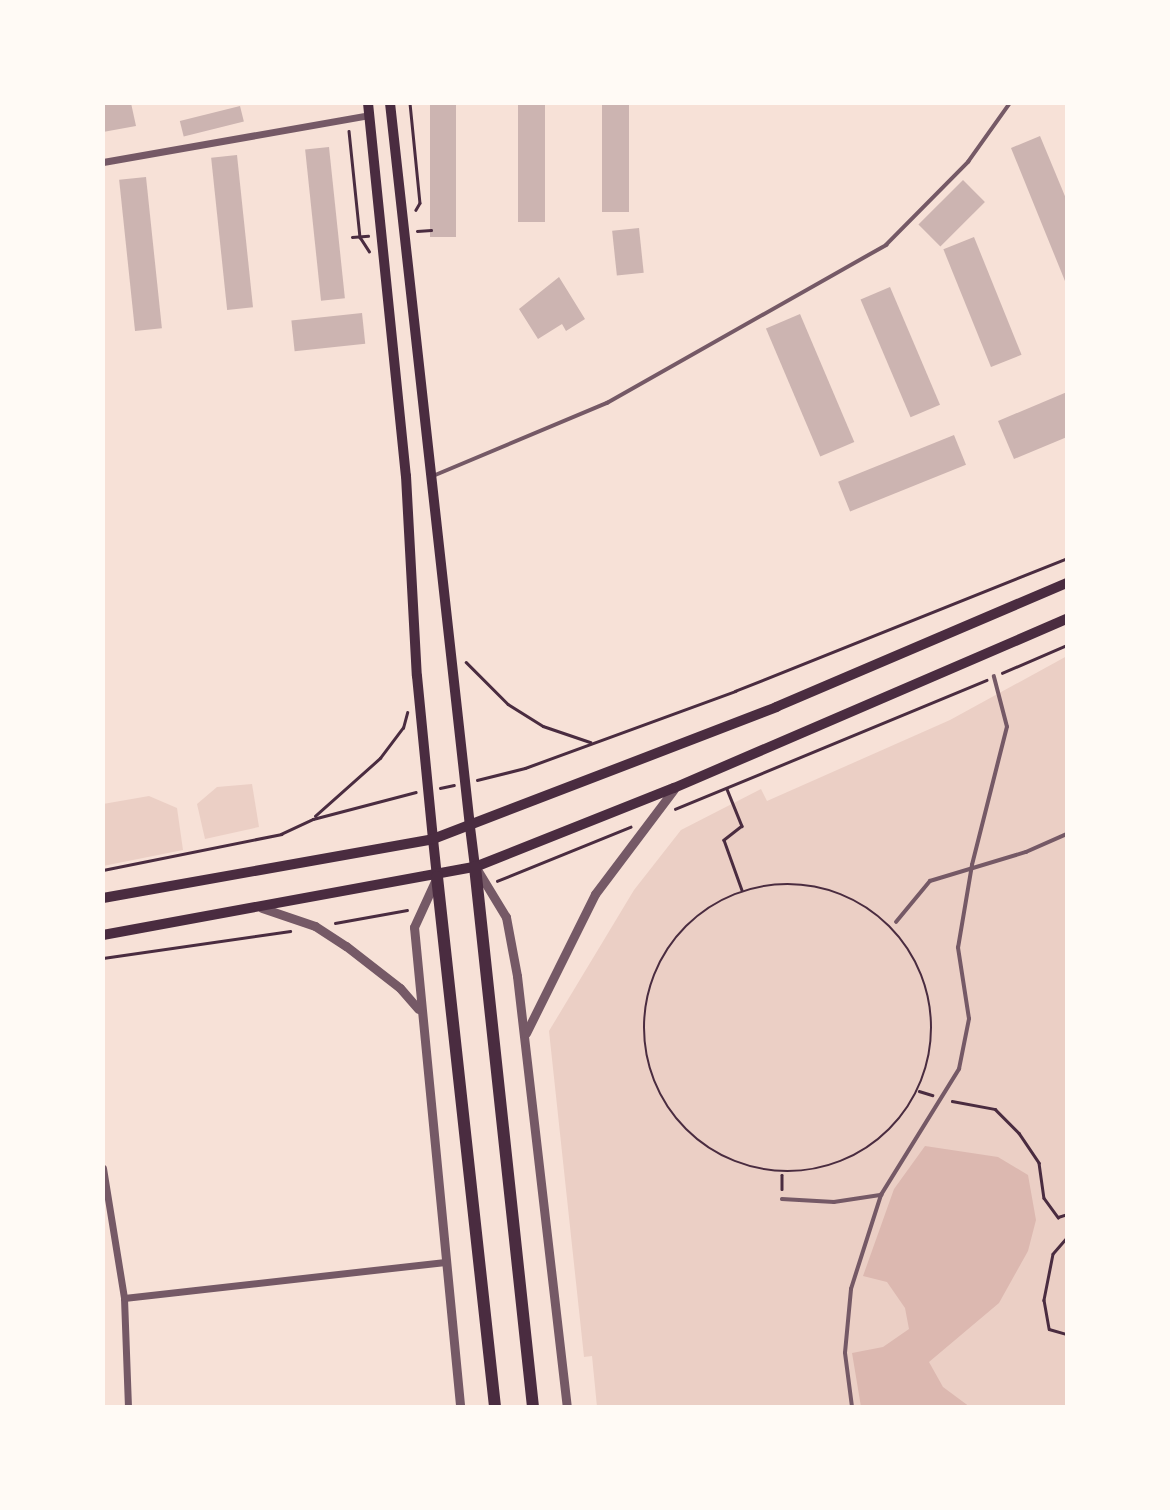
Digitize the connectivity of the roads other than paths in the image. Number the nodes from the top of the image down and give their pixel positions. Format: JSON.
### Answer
{"nodes":[{"id":1,"x":368,"y":103,"type":"edge"},
{"id":2,"x":390,"y":103,"type":"edge"},
{"id":3,"x":1010,"y":103,"type":"edge"},
{"id":4,"x":369,"y":115,"type":"junction"},
{"id":5,"x":103,"y":162,"type":"edge"},
{"id":6,"x":433,"y":476,"type":"junction"},
{"id":7,"x":1067,"y":583,"type":"edge"},
{"id":8,"x":1067,"y":619,"type":"edge"},
{"id":9,"x":994,"y":677,"type":"dead end"},
{"id":10,"x":674,"y":788,"type":"junction"},
{"id":11,"x":470,"y":827,"type":"junction"},
{"id":12,"x":1067,"y":834,"type":"edge"},
{"id":13,"x":433,"y":839,"type":"junction"},
{"id":14,"x":972,"y":865,"type":"junction"},
{"id":15,"x":475,"y":867,"type":"junction"},
{"id":16,"x":437,"y":877,"type":"junction"},
{"id":17,"x":103,"y":898,"type":"edge"},
{"id":18,"x":261,"y":908,"type":"junction"},
{"id":19,"x":896,"y":922,"type":"dead end"},
{"id":20,"x":103,"y":935,"type":"edge"},
{"id":21,"x":422,"y":1023,"type":"junction"},
{"id":22,"x":525,"y":1035,"type":"junction"},
{"id":23,"x":103,"y":1168,"type":"edge"},
{"id":24,"x":881,"y":1195,"type":"junction"},
{"id":25,"x":782,"y":1199,"type":"dead end"},
{"id":26,"x":443,"y":1262,"type":"junction"},
{"id":27,"x":124,"y":1298,"type":"junction"},
{"id":28,"x":128,"y":1407,"type":"edge"},
{"id":29,"x":460,"y":1407,"type":"edge"},
{"id":30,"x":495,"y":1407,"type":"edge"},
{"id":31,"x":533,"y":1407,"type":"edge"},
{"id":32,"x":566,"y":1407,"type":"edge"},
{"id":33,"x":852,"y":1407,"type":"edge"}],
"edges":[{"from":1,"to":4,"type":"main road"},
{"from":2,"to":6,"type":"main road"},
{"from":3,"to":6,"type":"lane"},
{"from":4,"to":5,"type":"street"},
{"from":4,"to":13,"type":"main road"},
{"from":6,"to":11,"type":"main road"},
{"from":7,"to":11,"type":"main road"},
{"from":8,"to":10,"type":"main road"},
{"from":9,"to":14,"type":"lane"},
{"from":10,"to":15,"type":"main road"},
{"from":10,"to":22,"type":"street"},
{"from":11,"to":13,"type":"main road"},
{"from":11,"to":15,"type":"main road"},
{"from":12,"to":14,"type":"lane"},
{"from":13,"to":16,"type":"main road"},
{"from":13,"to":17,"type":"main road"},
{"from":14,"to":19,"type":"lane"},
{"from":14,"to":24,"type":"lane"},
{"from":15,"to":16,"type":"main road"},
{"from":15,"to":22,"type":"street"},
{"from":15,"to":31,"type":"highway"},
{"from":16,"to":18,"type":"main road"},
{"from":16,"to":21,"type":"street"},
{"from":16,"to":30,"type":"highway"},
{"from":18,"to":20,"type":"main road"},
{"from":18,"to":21,"type":"street"},
{"from":21,"to":26,"type":"street"},
{"from":22,"to":32,"type":"street"},
{"from":23,"to":27,"type":"street"},
{"from":24,"to":25,"type":"lane"},
{"from":24,"to":33,"type":"lane"},
{"from":26,"to":27,"type":"street"},
{"from":26,"to":29,"type":"street"},
{"from":27,"to":28,"type":"street"}]}
